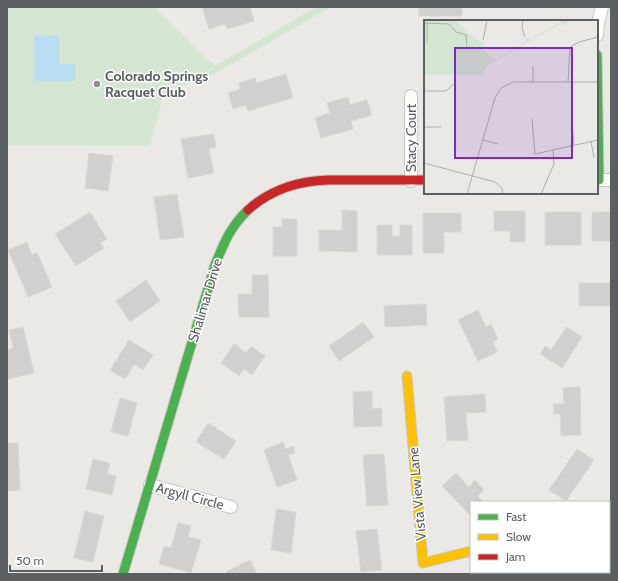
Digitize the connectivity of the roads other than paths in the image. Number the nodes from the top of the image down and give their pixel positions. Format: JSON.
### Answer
{"nodes":[{"id":1,"x":602,"y":7,"type":"edge"},
{"id":2,"x":598,"y":23,"type":"edge"},
{"id":3,"x":411,"y":96,"type":"dead end"},
{"id":4,"x":424,"y":180,"type":"edge"},
{"id":5,"x":598,"y":180,"type":"edge"},
{"id":6,"x":611,"y":180,"type":"edge"},
{"id":7,"x":411,"y":181,"type":"junction"},
{"id":8,"x":407,"y":376,"type":"dead end"},
{"id":9,"x":150,"y":485,"type":"junction"},
{"id":10,"x":231,"y":507,"type":"dead end"},
{"id":11,"x":470,"y":551,"type":"edge"},
{"id":12,"x":123,"y":574,"type":"edge"}],
"edges":[{"from":1,"to":2,"type":"street"},
{"from":3,"to":7,"type":"street","name":"Stacy Court"},
{"from":4,"to":7,"type":"street","name":"Shalimar Drive"},
{"from":5,"to":6,"type":"street"},
{"from":7,"to":9,"type":"street","name":"Shalimar Drive"},
{"from":8,"to":11,"type":"street","name":"Vista View Lane"},
{"from":9,"to":10,"type":"street","name":"Argyll Circle"},
{"from":9,"to":12,"type":"street","name":"Shalimar Drive"}]}
